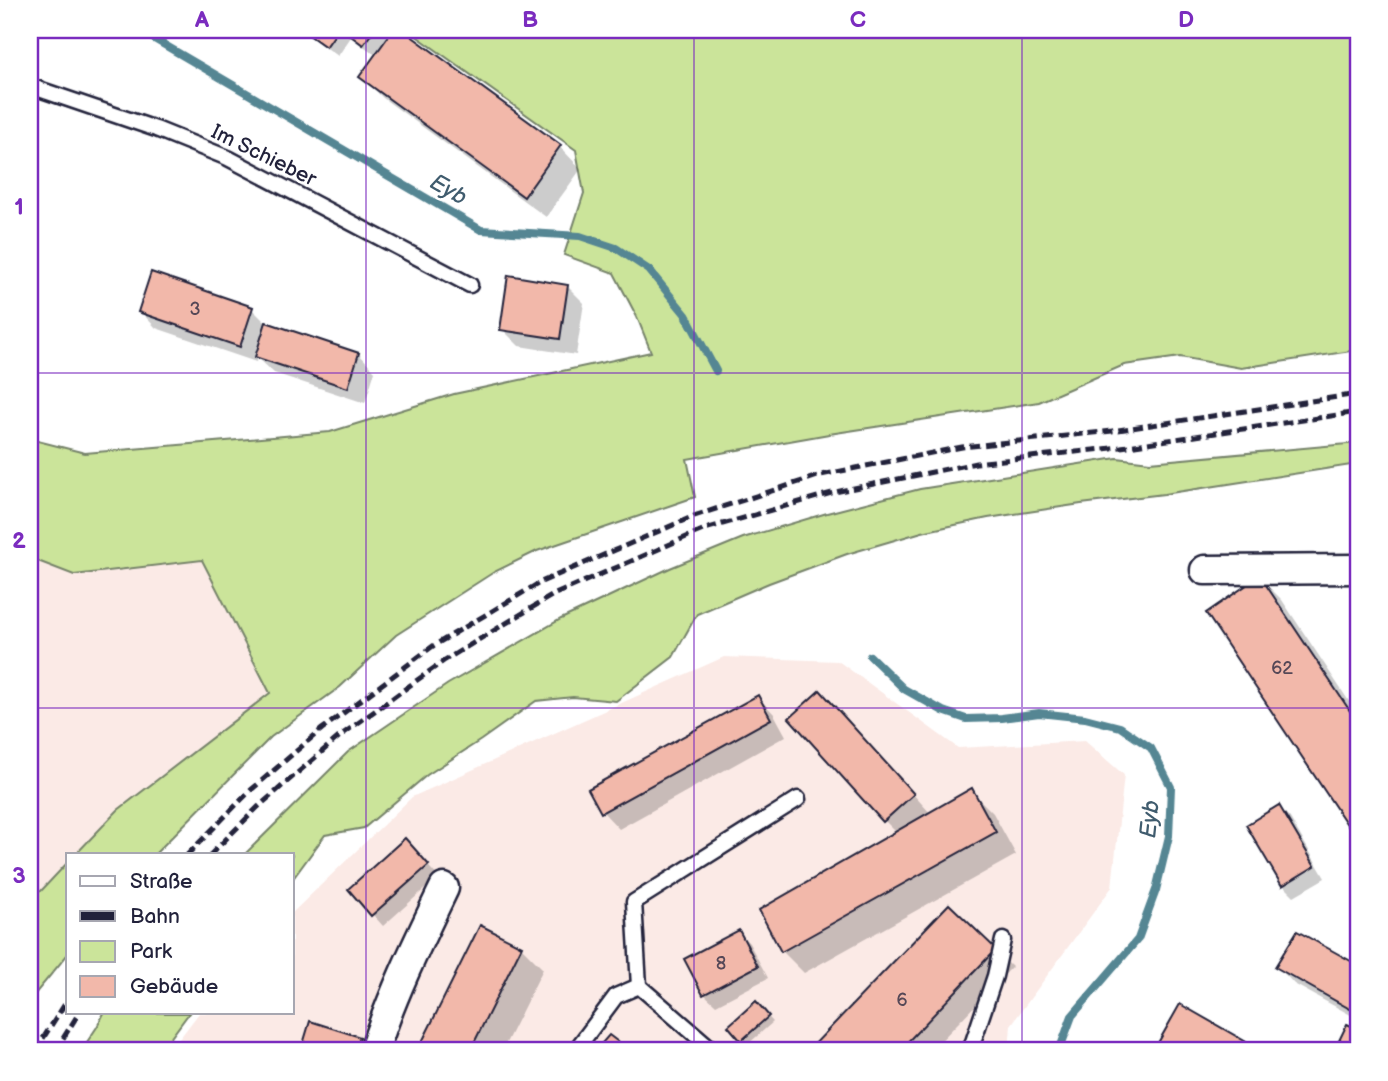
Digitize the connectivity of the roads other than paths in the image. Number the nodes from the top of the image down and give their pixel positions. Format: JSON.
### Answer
{"nodes":[{"id":1,"x":30,"y":86,"type":"edge"},
{"id":2,"x":470,"y":285,"type":"dead end"},
{"id":3,"x":1358,"y":569,"type":"edge"},
{"id":4,"x":1205,"y":570,"type":"dead end"},
{"id":5,"x":798,"y":799,"type":"dead end"},
{"id":6,"x":444,"y":888,"type":"dead end"},
{"id":7,"x":1003,"y":940,"type":"dead end"},
{"id":8,"x":639,"y":986,"type":"junction"},
{"id":9,"x":374,"y":1051,"type":"edge"},
{"id":10,"x":575,"y":1051,"type":"edge"},
{"id":11,"x":714,"y":1051,"type":"edge"},
{"id":12,"x":970,"y":1051,"type":"edge"}],
"edges":[{"from":1,"to":2,"type":"lane","name":"Im Schieber"},
{"from":3,"to":4,"type":"street"},
{"from":5,"to":8,"type":"lane"},
{"from":6,"to":9,"type":"street"},
{"from":7,"to":12,"type":"lane"},
{"from":8,"to":10,"type":"lane"},
{"from":8,"to":11,"type":"lane"}]}
